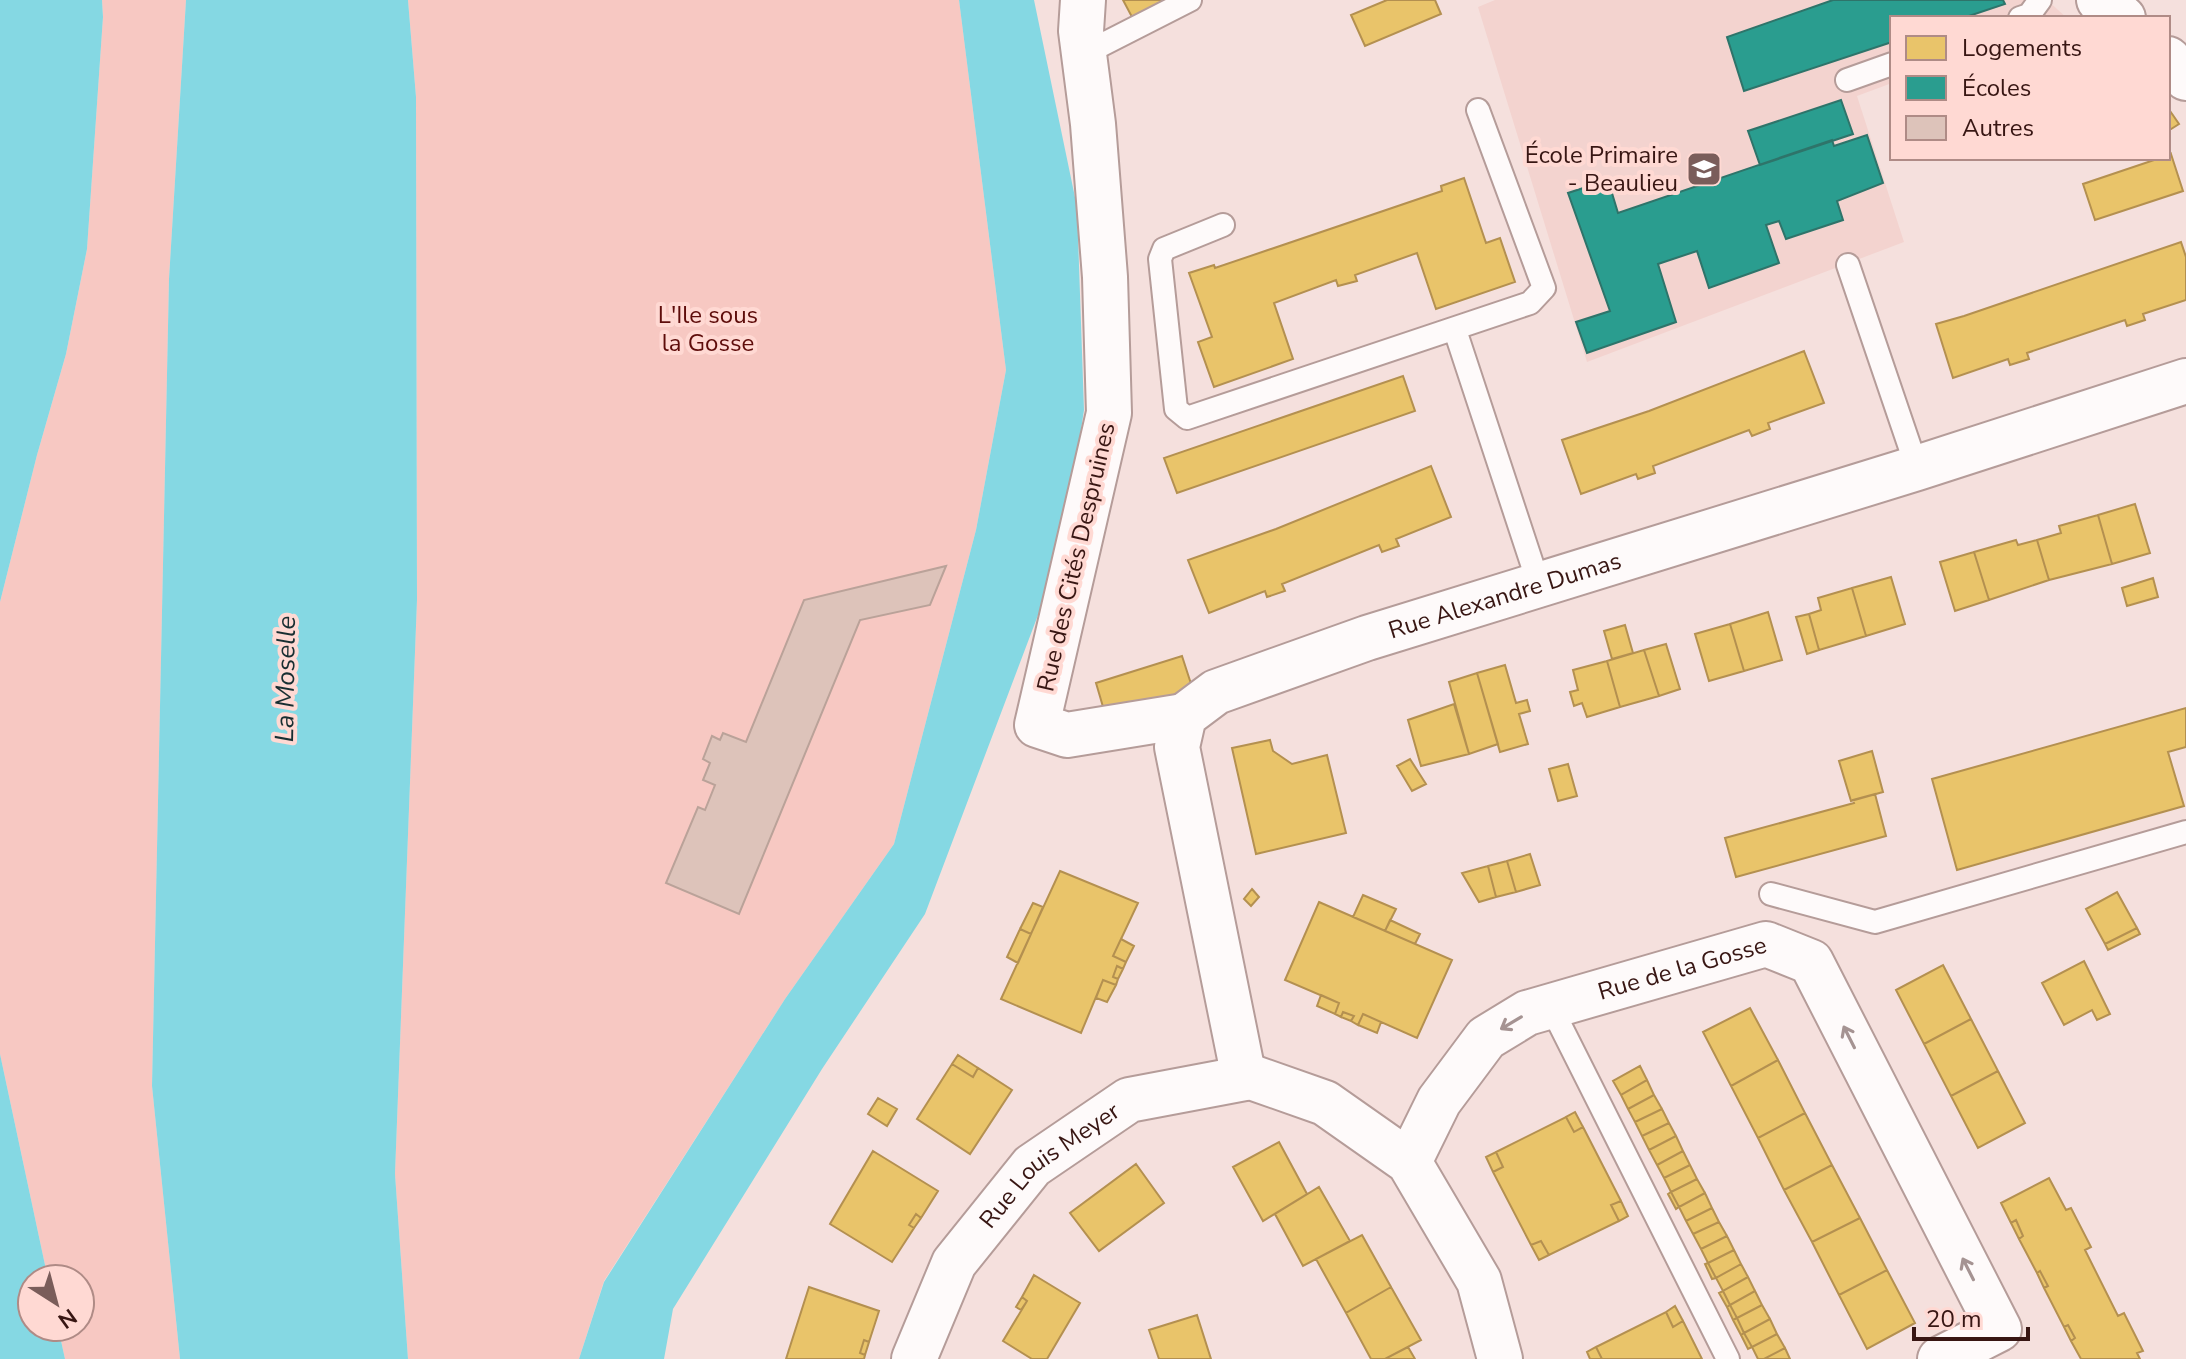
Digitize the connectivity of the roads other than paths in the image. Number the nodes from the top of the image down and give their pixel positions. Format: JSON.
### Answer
{"nodes":[{"id":1,"x":1083,"y":0,"type":"edge"},
{"id":2,"x":1190,"y":0,"type":"edge"},
{"id":3,"x":2040,"y":0,"type":"edge"},
{"id":4,"x":2099,"y":0,"type":"edge"},
{"id":5,"x":2026,"y":16,"type":"edge"},
{"id":6,"x":2120,"y":16,"type":"edge"},
{"id":7,"x":1084,"y":54,"type":"junction"},
{"id":8,"x":2170,"y":61,"type":"edge"},
{"id":9,"x":1890,"y":65,"type":"edge"},
{"id":10,"x":2186,"y":78,"type":"edge"},
{"id":11,"x":1847,"y":80,"type":"dead end"},
{"id":12,"x":1478,"y":110,"type":"dead end"},
{"id":13,"x":1223,"y":225,"type":"dead end"},
{"id":14,"x":1848,"y":265,"type":"dead end"},
{"id":15,"x":1455,"y":330,"type":"junction"},
{"id":16,"x":2186,"y":381,"type":"edge"},
{"id":17,"x":1917,"y":468,"type":"junction"},
{"id":18,"x":1539,"y":585,"type":"junction"},
{"id":19,"x":1184,"y":716,"type":"junction"},
{"id":20,"x":2186,"y":832,"type":"edge"},
{"id":21,"x":1771,"y":894,"type":"dead end"},
{"id":22,"x":1551,"y":1007,"type":"junction"},
{"id":23,"x":1244,"y":1078,"type":"junction"},
{"id":24,"x":1409,"y":1162,"type":"junction"},
{"id":25,"x":2006,"y":1344,"type":"edge"},
{"id":26,"x":914,"y":1359,"type":"edge"},
{"id":27,"x":1500,"y":1359,"type":"edge"},
{"id":28,"x":1728,"y":1359,"type":"edge"},
{"id":29,"x":1940,"y":1359,"type":"edge"}],
"edges":[{"from":1,"to":7,"type":"street","name":"Rue des Cités Despruines"},
{"from":2,"to":7,"type":"lane"},
{"from":3,"to":5,"type":"lane"},
{"from":4,"to":6,"type":"street"},
{"from":7,"to":19,"type":"street","name":"Rue des Cités Despruines"},
{"from":8,"to":10,"type":"street"},
{"from":9,"to":11,"type":"lane"},
{"from":12,"to":15,"type":"lane"},
{"from":13,"to":15,"type":"lane"},
{"from":14,"to":17,"type":"lane"},
{"from":15,"to":18,"type":"lane"},
{"from":16,"to":17,"type":"street","name":"Rue Alexandre Dumas"},
{"from":17,"to":18,"type":"street","name":"Rue Alexandre Dumas"},
{"from":18,"to":19,"type":"street","name":"Rue Alexandre Dumas"},
{"from":19,"to":23,"type":"street"},
{"from":20,"to":21,"type":"lane"},
{"from":22,"to":24,"type":"street","name":"Rue de la Gosse","one_way":true},
{"from":25,"to":22,"type":"street","name":"Rue de la Gosse","one_way":true},
{"from":22,"to":28,"type":"lane"},
{"from":23,"to":24,"type":"street","name":"Rue Louis Meyer"},
{"from":23,"to":26,"type":"street","name":"Rue Louis Meyer"},
{"from":24,"to":27,"type":"street","name":"Rue Louis Meyer"},
{"from":25,"to":29,"type":"street","name":"Rue de la Gosse"}]}
